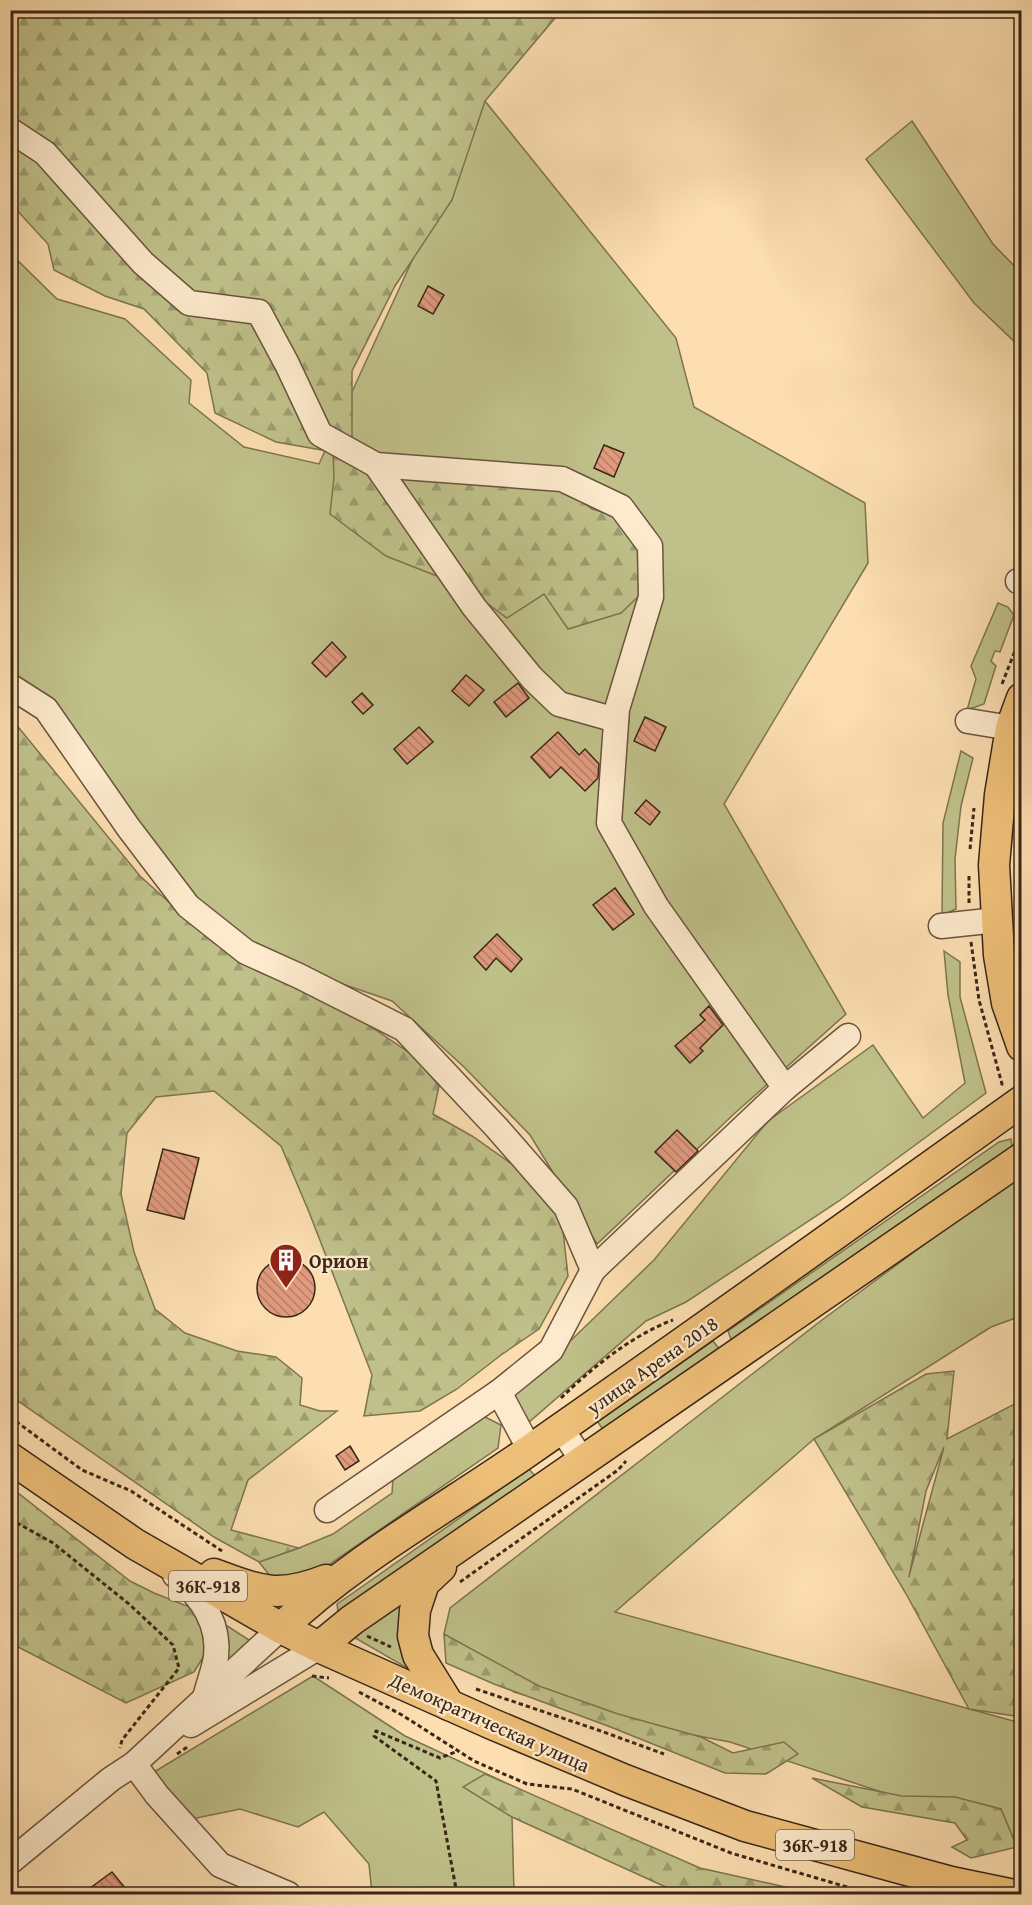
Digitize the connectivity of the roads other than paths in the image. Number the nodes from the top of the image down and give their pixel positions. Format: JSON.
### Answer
{"nodes":[{"id":1,"x":10,"y":130,"type":"edge"},
{"id":2,"x":376,"y":465,"type":"junction"},
{"id":3,"x":10,"y":686,"type":"edge"},
{"id":4,"x":1011,"y":693,"type":"edge"},
{"id":5,"x":616,"y":720,"type":"junction"},
{"id":6,"x":968,"y":721,"type":"dead end"},
{"id":7,"x":1011,"y":728,"type":"junction"},
{"id":8,"x":983,"y":922,"type":"junction"},
{"id":9,"x":941,"y":926,"type":"dead end"},
{"id":10,"x":848,"y":1036,"type":"dead end"},
{"id":11,"x":1022,"y":1046,"type":"edge"},
{"id":12,"x":785,"y":1088,"type":"junction"},
{"id":13,"x":1011,"y":1096,"type":"edge"},
{"id":14,"x":1022,"y":1158,"type":"edge"},
{"id":15,"x":593,"y":1269,"type":"junction"},
{"id":16,"x":499,"y":1392,"type":"junction"},
{"id":17,"x":558,"y":1416,"type":"junction"},
{"id":18,"x":530,"y":1450,"type":"junction"},
{"id":19,"x":10,"y":1458,"type":"edge"},
{"id":20,"x":582,"y":1460,"type":"junction"},
{"id":21,"x":327,"y":1510,"type":"dead end"},
{"id":22,"x":465,"y":1542,"type":"junction"},
{"id":23,"x":135,"y":1544,"type":"junction"},
{"id":24,"x":352,"y":1570,"type":"junction"},
{"id":25,"x":281,"y":1628,"type":"junction"},
{"id":26,"x":319,"y":1647,"type":"junction"},
{"id":27,"x":205,"y":1698,"type":"junction"},
{"id":28,"x":448,"y":1706,"type":"junction"},
{"id":29,"x":153,"y":1748,"type":"junction"},
{"id":30,"x":139,"y":1770,"type":"junction"},
{"id":31,"x":14,"y":1854,"type":"edge"},
{"id":32,"x":276,"y":1893,"type":"edge"},
{"id":33,"x":1009,"y":1894,"type":"edge"}],
"edges":[{"from":1,"to":2,"type":"street"},
{"from":2,"to":5,"type":"street"},
{"from":2,"to":5,"type":"street"},
{"from":3,"to":15,"type":"street"},
{"from":4,"to":7,"type":"main road"},
{"from":5,"to":12,"type":"street"},
{"from":6,"to":7,"type":"street"},
{"from":7,"to":8,"type":"main road"},
{"from":8,"to":9,"type":"street"},
{"from":8,"to":11,"type":"main road"},
{"from":10,"to":12,"type":"street"},
{"from":12,"to":15,"type":"street"},
{"from":13,"to":17,"type":"main road","name":"улица Арена 2018"},
{"from":14,"to":20,"type":"main road","name":"улица Арена 2018"},
{"from":15,"to":16,"type":"street"},
{"from":16,"to":18,"type":"street"},
{"from":16,"to":21,"type":"street"},
{"from":17,"to":18,"type":"main road","name":"улица Арена 2018"},
{"from":17,"to":20,"type":"street"},
{"from":18,"to":24,"type":"main road","name":"улица Арена 2018"},
{"from":19,"to":23,"type":"main road","name":"Демократическая улица","number":"36К-918"},
{"from":20,"to":22,"type":"main road","name":"улица Арена 2018"},
{"from":22,"to":26,"type":"main road","name":"улица Арена 2018"},
{"from":22,"to":28,"type":"main road"},
{"from":23,"to":24,"type":"main road"},
{"from":23,"to":25,"type":"main road","name":"Демократическая улица","number":"36К-918"},
{"from":23,"to":27,"type":"street"},
{"from":24,"to":25,"type":"main road","name":"улица Арена 2018"},
{"from":25,"to":26,"type":"main road","name":"Демократическая улица","number":"36К-918"},
{"from":25,"to":27,"type":"street"},
{"from":26,"to":28,"type":"main road","name":"Демократическая улица","number":"36К-918"},
{"from":26,"to":29,"type":"street"},
{"from":27,"to":29,"type":"street"},
{"from":28,"to":33,"type":"main road","name":"Демократическая улица","number":"36К-918"},
{"from":29,"to":30,"type":"street"},
{"from":30,"to":31,"type":"street"},
{"from":30,"to":32,"type":"street"}]}
